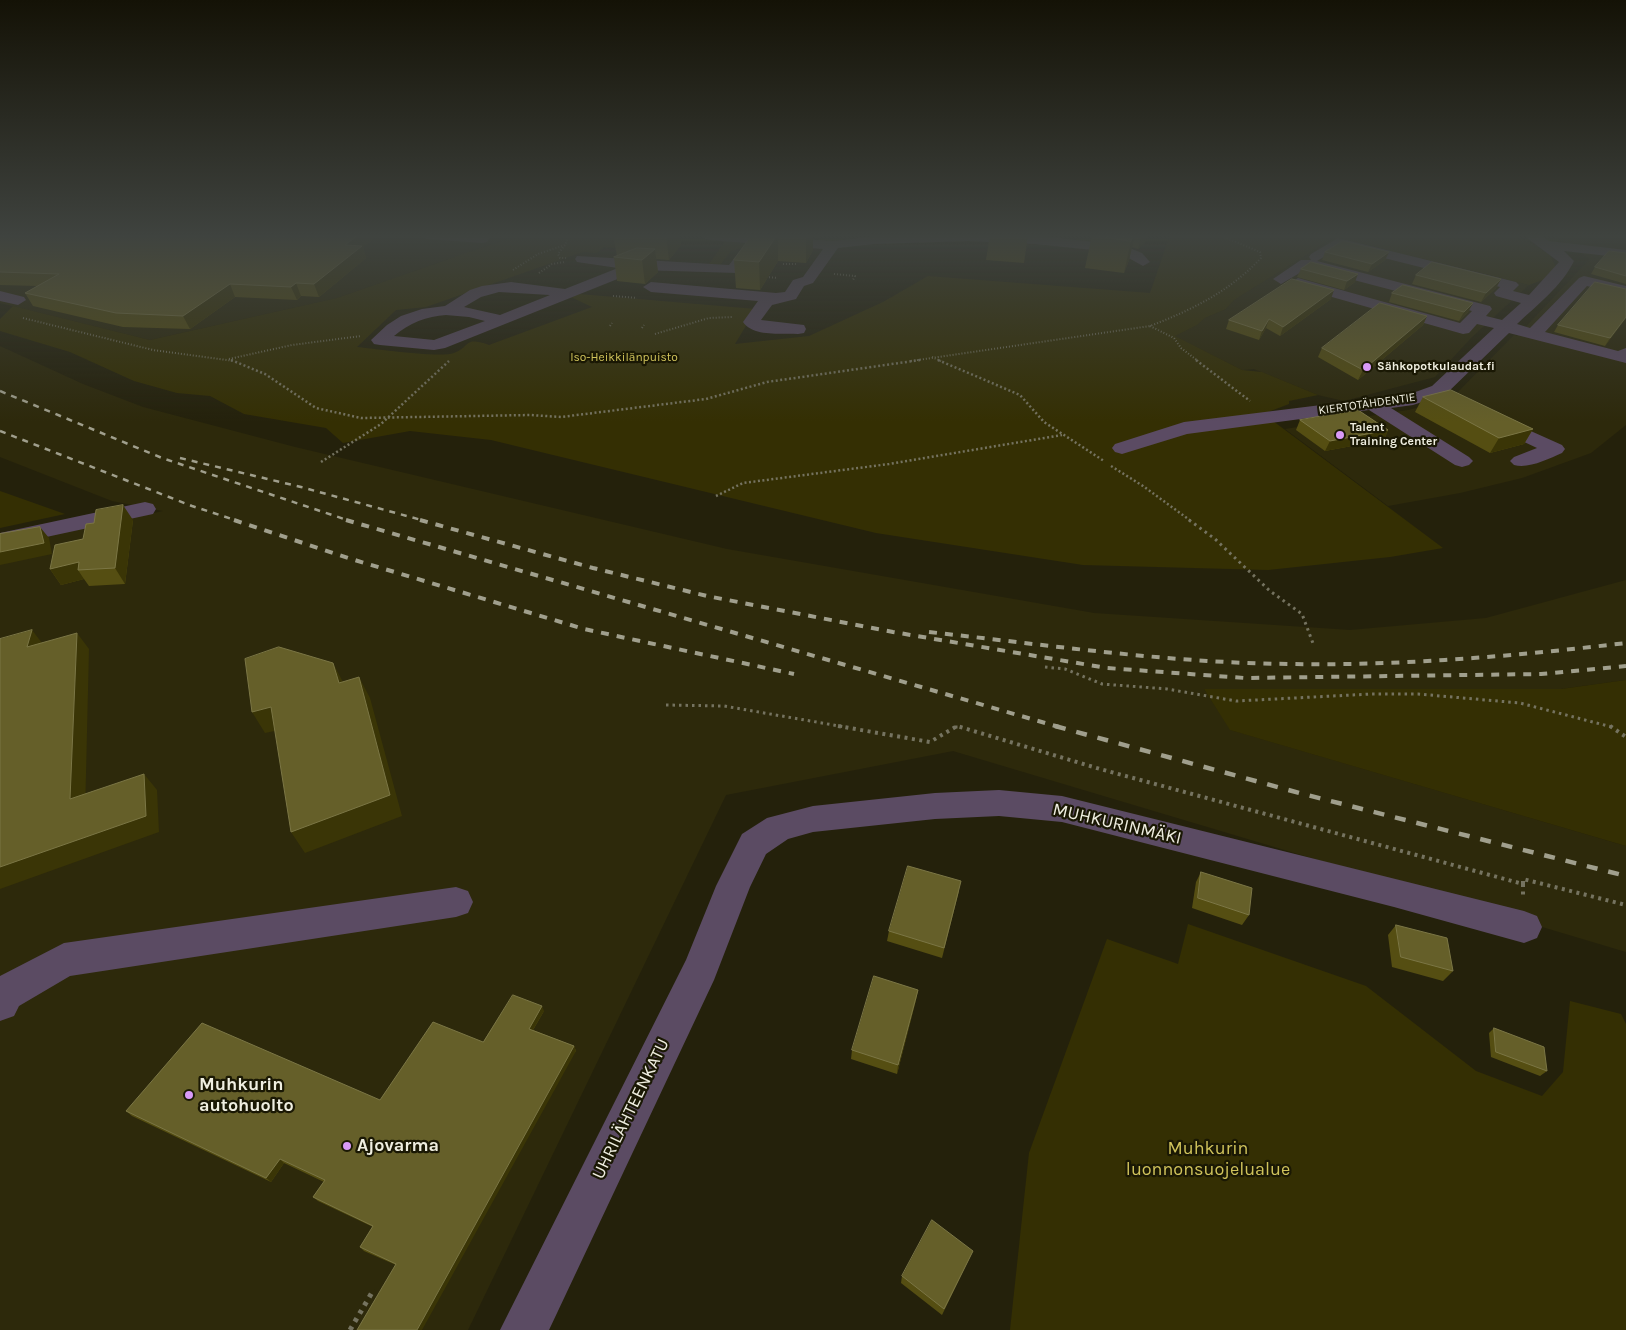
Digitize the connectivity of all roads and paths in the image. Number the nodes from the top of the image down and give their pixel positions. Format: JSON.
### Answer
{"nodes":[{"id":1,"x":2,"y":297,"type":"edge"},
{"id":2,"x":470,"y":297,"type":"edge"},
{"id":3,"x":560,"y":297,"type":"edge"},
{"id":4,"x":605,"y":297,"type":"edge"},
{"id":5,"x":620,"y":297,"type":"edge"},
{"id":6,"x":643,"y":297,"type":"edge"},
{"id":7,"x":783,"y":297,"type":"edge"},
{"id":8,"x":1210,"y":297,"type":"edge"},
{"id":9,"x":1349,"y":297,"type":"edge"},
{"id":10,"x":1438,"y":297,"type":"edge"},
{"id":11,"x":1473,"y":297,"type":"edge"},
{"id":12,"x":1497,"y":297,"type":"edge"},
{"id":13,"x":1518,"y":297,"type":"edge"},
{"id":14,"x":1534,"y":297,"type":"edge"},
{"id":15,"x":1569,"y":297,"type":"edge"},
{"id":16,"x":1533,"y":301,"type":"junction"},
{"id":17,"x":582,"y":304,"type":"joint"},
{"id":18,"x":18,"y":308,"type":"joint"},
{"id":19,"x":448,"y":311,"type":"junction"},
{"id":20,"x":754,"y":316,"type":"junction"},
{"id":21,"x":1474,"y":318,"type":"junction"},
{"id":22,"x":501,"y":322,"type":"junction"},
{"id":23,"x":1150,"y":326,"type":"junction"},
{"id":24,"x":1506,"y":327,"type":"junction"},
{"id":25,"x":798,"y":329,"type":"dead end"},
{"id":26,"x":655,"y":334,"type":"dead end"},
{"id":27,"x":1534,"y":334,"type":"junction"},
{"id":28,"x":385,"y":335,"type":"junction"},
{"id":29,"x":467,"y":339,"type":"junction"},
{"id":30,"x":1626,"y":353,"type":"edge"},
{"id":31,"x":931,"y":357,"type":"junction"},
{"id":32,"x":228,"y":359,"type":"junction"},
{"id":33,"x":1435,"y":392,"type":"junction"},
{"id":34,"x":1372,"y":404,"type":"junction"},
{"id":35,"x":388,"y":417,"type":"junction"},
{"id":36,"x":1255,"y":419,"type":"junction"},
{"id":37,"x":1062,"y":435,"type":"junction"},
{"id":38,"x":1122,"y":448,"type":"dead end"},
{"id":39,"x":321,"y":462,"type":"dead end"},
{"id":40,"x":1462,"y":462,"type":"dead end"},
{"id":41,"x":1521,"y":462,"type":"dead end"},
{"id":42,"x":716,"y":496,"type":"dead end"},
{"id":43,"x":146,"y":509,"type":"dead end"},
{"id":44,"x":0,"y":540,"type":"edge"},
{"id":45,"x":1314,"y":646,"type":"dead end"},
{"id":46,"x":1045,"y":667,"type":"dead end"},
{"id":47,"x":666,"y":705,"type":"dead end"},
{"id":48,"x":1626,"y":737,"type":"edge"},
{"id":49,"x":733,"y":886,"type":"joint"},
{"id":50,"x":456,"y":902,"type":"dead end"},
{"id":51,"x":1626,"y":905,"type":"edge"},
{"id":52,"x":1524,"y":927,"type":"dead end"},
{"id":53,"x":0,"y":1003,"type":"edge"},
{"id":54,"x":374,"y":1289,"type":"dead end"},
{"id":55,"x":350,"y":1330,"type":"edge"},
{"id":56,"x":524,"y":1330,"type":"edge"}],
"edges":[{"from":1,"to":18,"type":"street"},
{"from":2,"to":19,"type":"street"},
{"from":3,"to":22,"type":"street"},
{"from":4,"to":17,"type":"path"},
{"from":5,"to":6,"type":"path"},
{"from":7,"to":20,"type":"street"},
{"from":8,"to":23,"type":"path"},
{"from":9,"to":21,"type":"street"},
{"from":10,"to":21,"type":"street"},
{"from":11,"to":12,"type":"street"},
{"from":13,"to":16,"type":"street"},
{"from":14,"to":16,"type":"street","name":"KIERTOTÄHDENTIE"},
{"from":15,"to":27,"type":"street"},
{"from":16,"to":24,"type":"street","name":"KIERTOTÄHDENTIE"},
{"from":17,"to":29,"type":"street"},
{"from":18,"to":32,"type":"path"},
{"from":19,"to":22,"type":"street"},
{"from":19,"to":28,"type":"street"},
{"from":20,"to":25,"type":"street"},
{"from":20,"to":26,"type":"path"},
{"from":21,"to":24,"type":"street"},
{"from":22,"to":29,"type":"street"},
{"from":23,"to":31,"type":"path"},
{"from":23,"to":36,"type":"path"},
{"from":24,"to":27,"type":"street"},
{"from":24,"to":33,"type":"street","name":"KIERTOTÄHDENTIE"},
{"from":27,"to":30,"type":"street"},
{"from":28,"to":29,"type":"street"},
{"from":28,"to":32,"type":"path"},
{"from":29,"to":35,"type":"path"},
{"from":31,"to":35,"type":"path"},
{"from":31,"to":37,"type":"path"},
{"from":32,"to":35,"type":"path"},
{"from":33,"to":34,"type":"street","name":"KIERTOTÄHDENTIE"},
{"from":33,"to":41,"type":"street"},
{"from":34,"to":36,"type":"street","name":"KIERTOTÄHDENTIE"},
{"from":34,"to":40,"type":"street"},
{"from":35,"to":39,"type":"path"},
{"from":36,"to":38,"type":"street","name":"KIERTOTÄHDENTIE"},
{"from":37,"to":42,"type":"path"},
{"from":37,"to":45,"type":"path"},
{"from":43,"to":44,"type":"street"},
{"from":46,"to":48,"type":"path"},
{"from":47,"to":51,"type":"path"},
{"from":49,"to":52,"type":"street","name":"MUHKURINMÄKI"},
{"from":49,"to":56,"type":"street","name":"UHRILÄHTEENKATU"},
{"from":50,"to":53,"type":"street"},
{"from":54,"to":55,"type":"path"}]}
